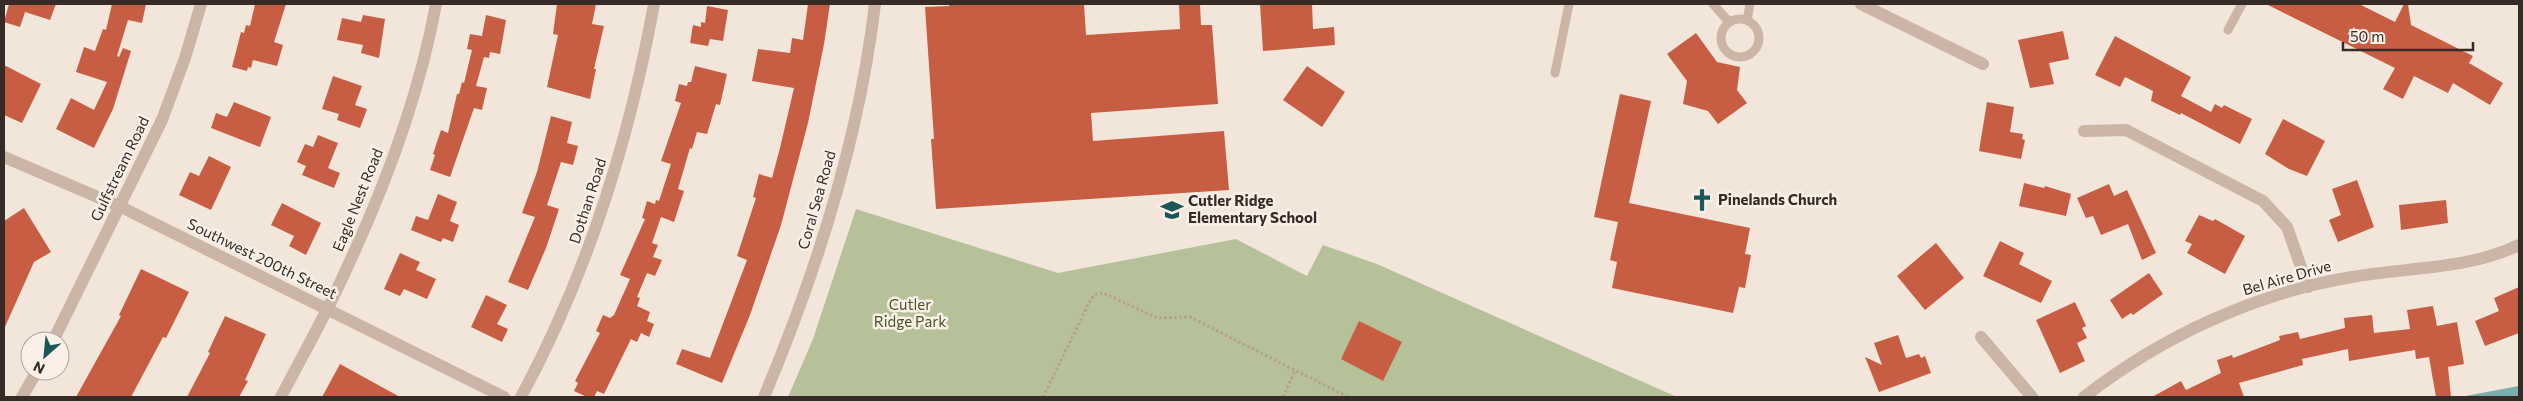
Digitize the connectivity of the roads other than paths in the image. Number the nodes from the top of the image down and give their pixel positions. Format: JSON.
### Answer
{"nodes":[{"id":1,"x":201,"y":4,"type":"edge"},
{"id":2,"x":436,"y":4,"type":"edge"},
{"id":3,"x":654,"y":4,"type":"edge"},
{"id":4,"x":875,"y":4,"type":"edge"},
{"id":5,"x":1569,"y":4,"type":"edge"},
{"id":6,"x":1712,"y":4,"type":"edge"},
{"id":7,"x":1750,"y":4,"type":"edge"},
{"id":8,"x":1861,"y":4,"type":"edge"},
{"id":9,"x":2242,"y":4,"type":"edge"},
{"id":10,"x":1747,"y":20,"type":"junction"},
{"id":11,"x":1729,"y":22,"type":"junction"},
{"id":12,"x":2228,"y":30,"type":"dead end"},
{"id":13,"x":1983,"y":64,"type":"dead end"},
{"id":14,"x":1555,"y":73,"type":"dead end"},
{"id":15,"x":2084,"y":131,"type":"dead end"},
{"id":16,"x":4,"y":157,"type":"edge"},
{"id":17,"x":120,"y":207,"type":"junction"},
{"id":18,"x":2519,"y":245,"type":"edge"},
{"id":19,"x":2308,"y":287,"type":"junction"},
{"id":20,"x":327,"y":309,"type":"junction"},
{"id":21,"x":58,"y":331,"type":"edge"},
{"id":22,"x":1981,"y":337,"type":"dead end"},
{"id":23,"x":31,"y":381,"type":"edge"},
{"id":24,"x":22,"y":397,"type":"edge"},
{"id":25,"x":281,"y":397,"type":"edge"},
{"id":26,"x":504,"y":397,"type":"edge"},
{"id":27,"x":521,"y":397,"type":"edge"},
{"id":28,"x":764,"y":397,"type":"edge"},
{"id":29,"x":2032,"y":397,"type":"edge"},
{"id":30,"x":2084,"y":397,"type":"edge"}],
"edges":[{"from":1,"to":17,"type":"street","name":"Gulfstream Road"},
{"from":2,"to":20,"type":"street","name":"Eagle Nest Road"},
{"from":3,"to":27,"type":"street","name":"Dothan Road"},
{"from":4,"to":28,"type":"street","name":"Coral Sea Road"},
{"from":5,"to":14,"type":"lane"},
{"from":6,"to":11,"type":"lane"},
{"from":7,"to":10,"type":"lane"},
{"from":8,"to":13,"type":"street"},
{"from":9,"to":12,"type":"lane"},
{"from":10,"to":11,"type":"lane"},
{"from":10,"to":11,"type":"lane"},
{"from":15,"to":19,"type":"street"},
{"from":16,"to":17,"type":"street","name":"Southwest 200th Street"},
{"from":17,"to":20,"type":"street","name":"Southwest 200th Street"},
{"from":17,"to":21,"type":"street","name":"Gulfstream Road"},
{"from":18,"to":19,"type":"street","name":"Bel Aire Drive"},
{"from":19,"to":30,"type":"street","name":"Bel Aire Drive"},
{"from":20,"to":25,"type":"street","name":"Eagle Nest Road"},
{"from":20,"to":26,"type":"street","name":"Southwest 200th Street"},
{"from":22,"to":29,"type":"street"},
{"from":23,"to":24,"type":"street"}]}
